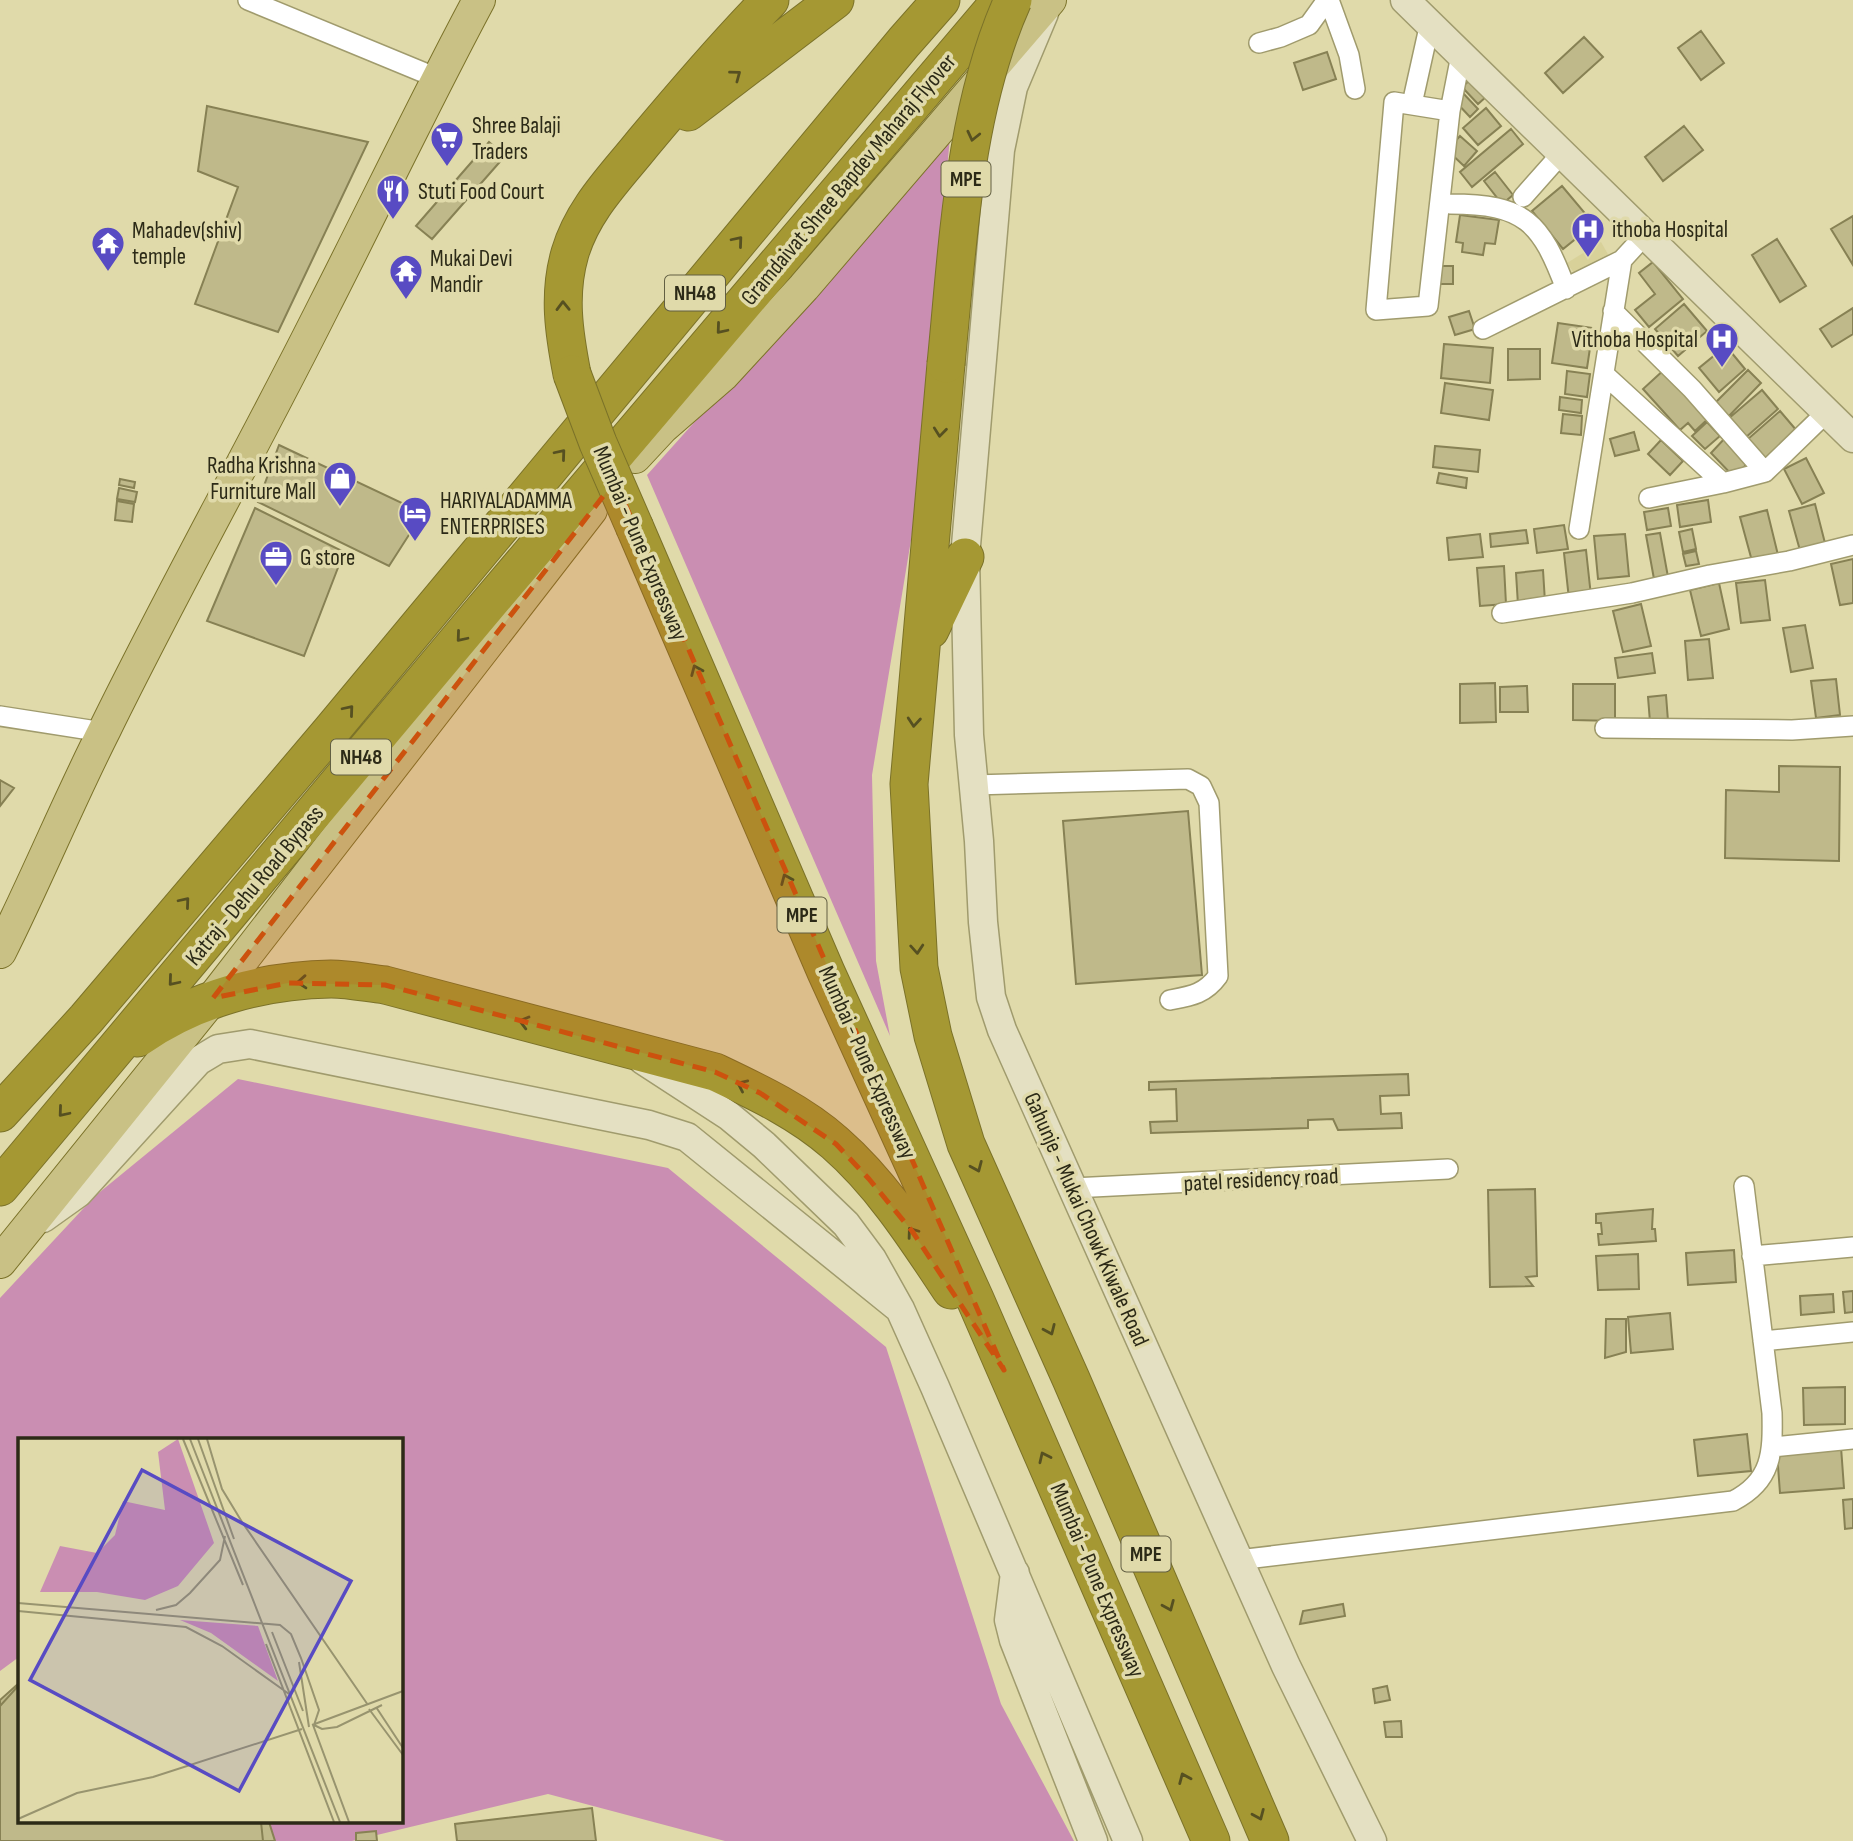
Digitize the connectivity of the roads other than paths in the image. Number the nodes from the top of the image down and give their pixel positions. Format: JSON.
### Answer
{"nodes":[{"id":1,"x":248,"y":0,"type":"edge"},
{"id":2,"x":478,"y":0,"type":"edge"},
{"id":3,"x":769,"y":0,"type":"edge"},
{"id":4,"x":835,"y":0,"type":"edge"},
{"id":5,"x":942,"y":0,"type":"edge"},
{"id":6,"x":1001,"y":0,"type":"edge"},
{"id":7,"x":1013,"y":0,"type":"edge"},
{"id":8,"x":1050,"y":0,"type":"edge"},
{"id":9,"x":1328,"y":0,"type":"edge"},
{"id":10,"x":1405,"y":0,"type":"edge"},
{"id":11,"x":1430,"y":23,"type":"junction"},
{"id":12,"x":1259,"y":43,"type":"dead end"},
{"id":13,"x":1461,"y":55,"type":"junction"},
{"id":14,"x":437,"y":78,"type":"junction"},
{"id":15,"x":1355,"y":89,"type":"dead end"},
{"id":16,"x":1412,"y":104,"type":"junction"},
{"id":17,"x":1450,"y":111,"type":"junction"},
{"id":18,"x":1562,"y":153,"type":"junction"},
{"id":19,"x":626,"y":165,"type":"junction"},
{"id":20,"x":1523,"y":197,"type":"dead end"},
{"id":21,"x":1450,"y":204,"type":"dead end"},
{"id":22,"x":1646,"y":234,"type":"junction"},
{"id":23,"x":1622,"y":260,"type":"junction"},
{"id":24,"x":1566,"y":289,"type":"junction"},
{"id":25,"x":1613,"y":311,"type":"junction"},
{"id":26,"x":1483,"y":329,"type":"dead end"},
{"id":27,"x":1604,"y":374,"type":"junction"},
{"id":28,"x":1827,"y":412,"type":"junction"},
{"id":29,"x":1853,"y":438,"type":"edge"},
{"id":30,"x":622,"y":459,"type":"junction"},
{"id":31,"x":1765,"y":472,"type":"junction"},
{"id":32,"x":1723,"y":483,"type":"junction"},
{"id":33,"x":1649,"y":498,"type":"dead end"},
{"id":34,"x":1580,"y":529,"type":"dead end"},
{"id":35,"x":486,"y":544,"type":"joint"},
{"id":36,"x":1853,"y":545,"type":"edge"},
{"id":37,"x":965,"y":557,"type":"junction"},
{"id":38,"x":1502,"y":614,"type":"dead end"},
{"id":39,"x":919,"y":654,"type":"junction"},
{"id":40,"x":0,"y":716,"type":"edge"},
{"id":41,"x":1853,"y":726,"type":"edge"},
{"id":42,"x":1605,"y":728,"type":"dead end"},
{"id":43,"x":103,"y":732,"type":"junction"},
{"id":44,"x":973,"y":785,"type":"junction"},
{"id":45,"x":0,"y":952,"type":"edge"},
{"id":46,"x":213,"y":998,"type":"junction"},
{"id":47,"x":1170,"y":1000,"type":"dead end"},
{"id":48,"x":624,"y":1048,"type":"junction"},
{"id":49,"x":107,"y":1060,"type":"junction"},
{"id":50,"x":0,"y":1113,"type":"edge"},
{"id":51,"x":1448,"y":1169,"type":"dead end"},
{"id":52,"x":1744,"y":1186,"type":"dead end"},
{"id":53,"x":0,"y":1187,"type":"edge"},
{"id":54,"x":1073,"y":1188,"type":"junction"},
{"id":55,"x":26,"y":1230,"type":"junction"},
{"id":56,"x":1853,"y":1247,"type":"edge"},
{"id":57,"x":1752,"y":1256,"type":"junction"},
{"id":58,"x":0,"y":1262,"type":"edge"},
{"id":59,"x":900,"y":1310,"type":"junction"},
{"id":60,"x":1853,"y":1332,"type":"edge"},
{"id":61,"x":1763,"y":1341,"type":"junction"},
{"id":62,"x":1004,"y":1370,"type":"junction"},
{"id":63,"x":1853,"y":1439,"type":"edge"},
{"id":64,"x":1773,"y":1447,"type":"junction"},
{"id":65,"x":1238,"y":1560,"type":"junction"},
{"id":66,"x":1015,"y":1573,"type":"junction"},
{"id":67,"x":1094,"y":1841,"type":"edge"},
{"id":68,"x":1128,"y":1841,"type":"edge"},
{"id":69,"x":1211,"y":1841,"type":"edge"},
{"id":70,"x":1270,"y":1841,"type":"edge"},
{"id":71,"x":1372,"y":1841,"type":"edge"}],
"edges":[{"from":1,"to":14,"type":"street"},
{"from":2,"to":14,"type":"main road"},
{"from":3,"to":19,"type":"highway"},
{"from":19,"to":4,"type":"highway","number":"MPE","one_way":true},
{"from":35,"to":5,"type":"highway","name":"Gramdaivat Shree Bapdev Maharaj Flyover","number":"NH48","one_way":true},
{"from":6,"to":30,"type":"highway","name":"Gramdaivat Shree Bapdev Maharaj Flyover","number":"NH48","one_way":true},
{"from":7,"to":39,"type":"highway","number":"MPE","one_way":true,"bridge":true},
{"from":8,"to":30,"type":"main road"},
{"from":8,"to":37,"type":"street","name":"Gahunje - Mukai Chowk Kiwale Road"},
{"from":9,"to":12,"type":"street"},
{"from":9,"to":15,"type":"street"},
{"from":10,"to":11,"type":"street"},
{"from":11,"to":13,"type":"street"},
{"from":11,"to":16,"type":"street"},
{"from":13,"to":17,"type":"street"},
{"from":13,"to":18,"type":"street"},
{"from":14,"to":43,"type":"main road"},
{"from":16,"to":17,"type":"street"},
{"from":16,"to":17,"type":"street"},
{"from":18,"to":20,"type":"street"},
{"from":18,"to":22,"type":"street"},
{"from":62,"to":19,"type":"highway","name":"Mumbai - Pune Expressway","number":"MPE","one_way":true,"bridge":true},
{"from":21,"to":24,"type":"street"},
{"from":22,"to":23,"type":"street"},
{"from":22,"to":28,"type":"street"},
{"from":23,"to":24,"type":"street"},
{"from":23,"to":25,"type":"street"},
{"from":24,"to":26,"type":"street"},
{"from":25,"to":27,"type":"street"},
{"from":25,"to":31,"type":"street"},
{"from":27,"to":32,"type":"street"},
{"from":27,"to":34,"type":"street"},
{"from":28,"to":29,"type":"street"},
{"from":28,"to":31,"type":"street"},
{"from":30,"to":46,"type":"main road"},
{"from":30,"to":49,"type":"highway","name":"Katraj - Dehu Road Bypass","number":"NH48","one_way":true},
{"from":31,"to":32,"type":"street"},
{"from":32,"to":33,"type":"street"},
{"from":50,"to":35,"type":"highway","name":"Katraj - Dehu Road Bypass","number":"NH48","one_way":true},
{"from":36,"to":38,"type":"street"},
{"from":37,"to":39,"type":"highway"},
{"from":37,"to":44,"type":"street","name":"Gahunje - Mukai Chowk Kiwale Road"},
{"from":39,"to":70,"type":"highway","number":"MPE","one_way":true},
{"from":40,"to":43,"type":"street"},
{"from":41,"to":42,"type":"street"},
{"from":43,"to":45,"type":"main road"},
{"from":44,"to":47,"type":"street"},
{"from":44,"to":54,"type":"street","name":"Gahunje - Mukai Chowk Kiwale Road"},
{"from":48,"to":46,"type":"highway","one_way":true},
{"from":46,"to":49,"type":"highway"},
{"from":46,"to":55,"type":"main road"},
{"from":48,"to":59,"type":"street"},
{"from":62,"to":48,"type":"highway","one_way":true},
{"from":49,"to":53,"type":"highway","name":"Katraj - Dehu Road Bypass","number":"NH48","one_way":true},
{"from":51,"to":54,"type":"street","name":"patel residency road"},
{"from":52,"to":57,"type":"street"},
{"from":54,"to":65,"type":"street","name":"Gahunje - Mukai Chowk Kiwale Road"},
{"from":55,"to":58,"type":"main road"},
{"from":55,"to":59,"type":"street"},
{"from":56,"to":57,"type":"street"},
{"from":57,"to":61,"type":"street"},
{"from":59,"to":66,"type":"street"},
{"from":60,"to":61,"type":"street"},
{"from":61,"to":64,"type":"street"},
{"from":69,"to":62,"type":"highway","name":"Mumbai - Pune Expressway","number":"MPE","one_way":true},
{"from":63,"to":64,"type":"street"},
{"from":64,"to":65,"type":"street"},
{"from":65,"to":71,"type":"street","name":"Gahunje - Mukai Chowk Kiwale Road"},
{"from":66,"to":67,"type":"street"},
{"from":66,"to":68,"type":"street"}]}
